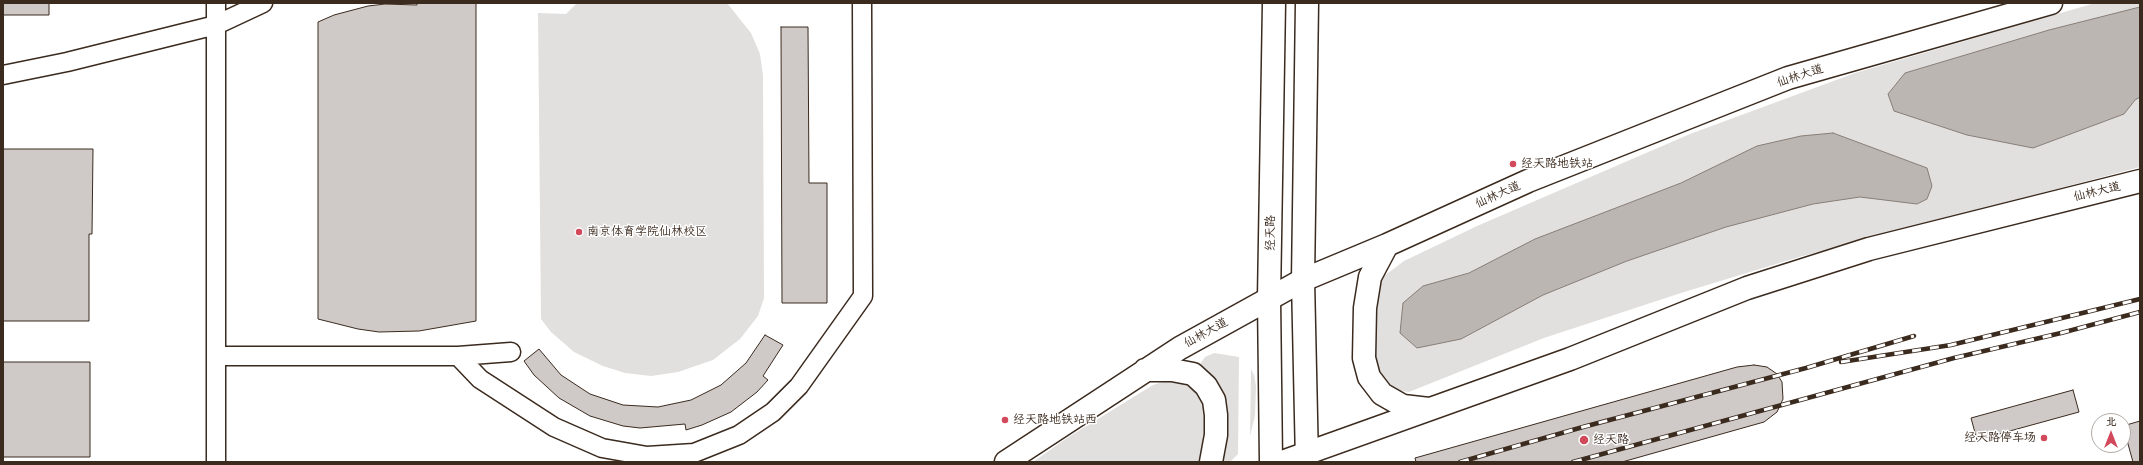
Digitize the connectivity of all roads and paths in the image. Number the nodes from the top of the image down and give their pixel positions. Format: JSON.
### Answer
{"nodes":[{"id":1,"x":216,"y":3,"type":"edge"},
{"id":2,"x":262,"y":3,"type":"edge"},
{"id":3,"x":862,"y":3,"type":"edge"},
{"id":4,"x":1274,"y":3,"type":"edge"},
{"id":5,"x":1307,"y":3,"type":"edge"},
{"id":6,"x":2052,"y":3,"type":"edge"},
{"id":7,"x":216,"y":25,"type":"junction"},
{"id":8,"x":3,"y":75,"type":"edge"},
{"id":9,"x":2140,"y":181,"type":"edge"},
{"id":10,"x":1387,"y":245,"type":"junction"},
{"id":11,"x":1303,"y":280,"type":"junction"},
{"id":12,"x":1269,"y":298,"type":"junction"},
{"id":13,"x":511,"y":352,"type":"dead end"},
{"id":14,"x":216,"y":356,"type":"junction"},
{"id":15,"x":458,"y":356,"type":"junction"},
{"id":16,"x":1145,"y":370,"type":"junction"},
{"id":17,"x":1430,"y":410,"type":"junction"},
{"id":18,"x":1307,"y":457,"type":"edge"},
{"id":19,"x":216,"y":462,"type":"edge"},
{"id":20,"x":1006,"y":462,"type":"edge"},
{"id":21,"x":1211,"y":462,"type":"edge"},
{"id":22,"x":1271,"y":462,"type":"edge"},
{"id":23,"x":1282,"y":462,"type":"edge"}],
"edges":[{"from":1,"to":7,"type":"street"},
{"from":2,"to":7,"type":"street"},
{"from":3,"to":15,"type":"street"},
{"from":4,"to":12,"type":"main road","name":"经天路"},
{"from":5,"to":11,"type":"main road"},
{"from":6,"to":10,"type":"main road","name":"仙林大道"},
{"from":7,"to":8,"type":"street"},
{"from":7,"to":14,"type":"street"},
{"from":9,"to":17,"type":"main road","name":"仙林大道"},
{"from":10,"to":11,"type":"main road","name":"仙林大道"},
{"from":10,"to":17,"type":"main road"},
{"from":11,"to":12,"type":"main road","name":"仙林大道"},
{"from":11,"to":18,"type":"main road"},
{"from":12,"to":16,"type":"main road","name":"仙林大道"},
{"from":12,"to":22,"type":"main road","name":"经天路"},
{"from":13,"to":15,"type":"street"},
{"from":14,"to":15,"type":"street"},
{"from":14,"to":19,"type":"street"},
{"from":16,"to":20,"type":"main road","name":"仙林大道"},
{"from":16,"to":21,"type":"main road"},
{"from":17,"to":18,"type":"main road","name":"仙林大道"},
{"from":18,"to":23,"type":"main road","name":"仙林大道"}]}
